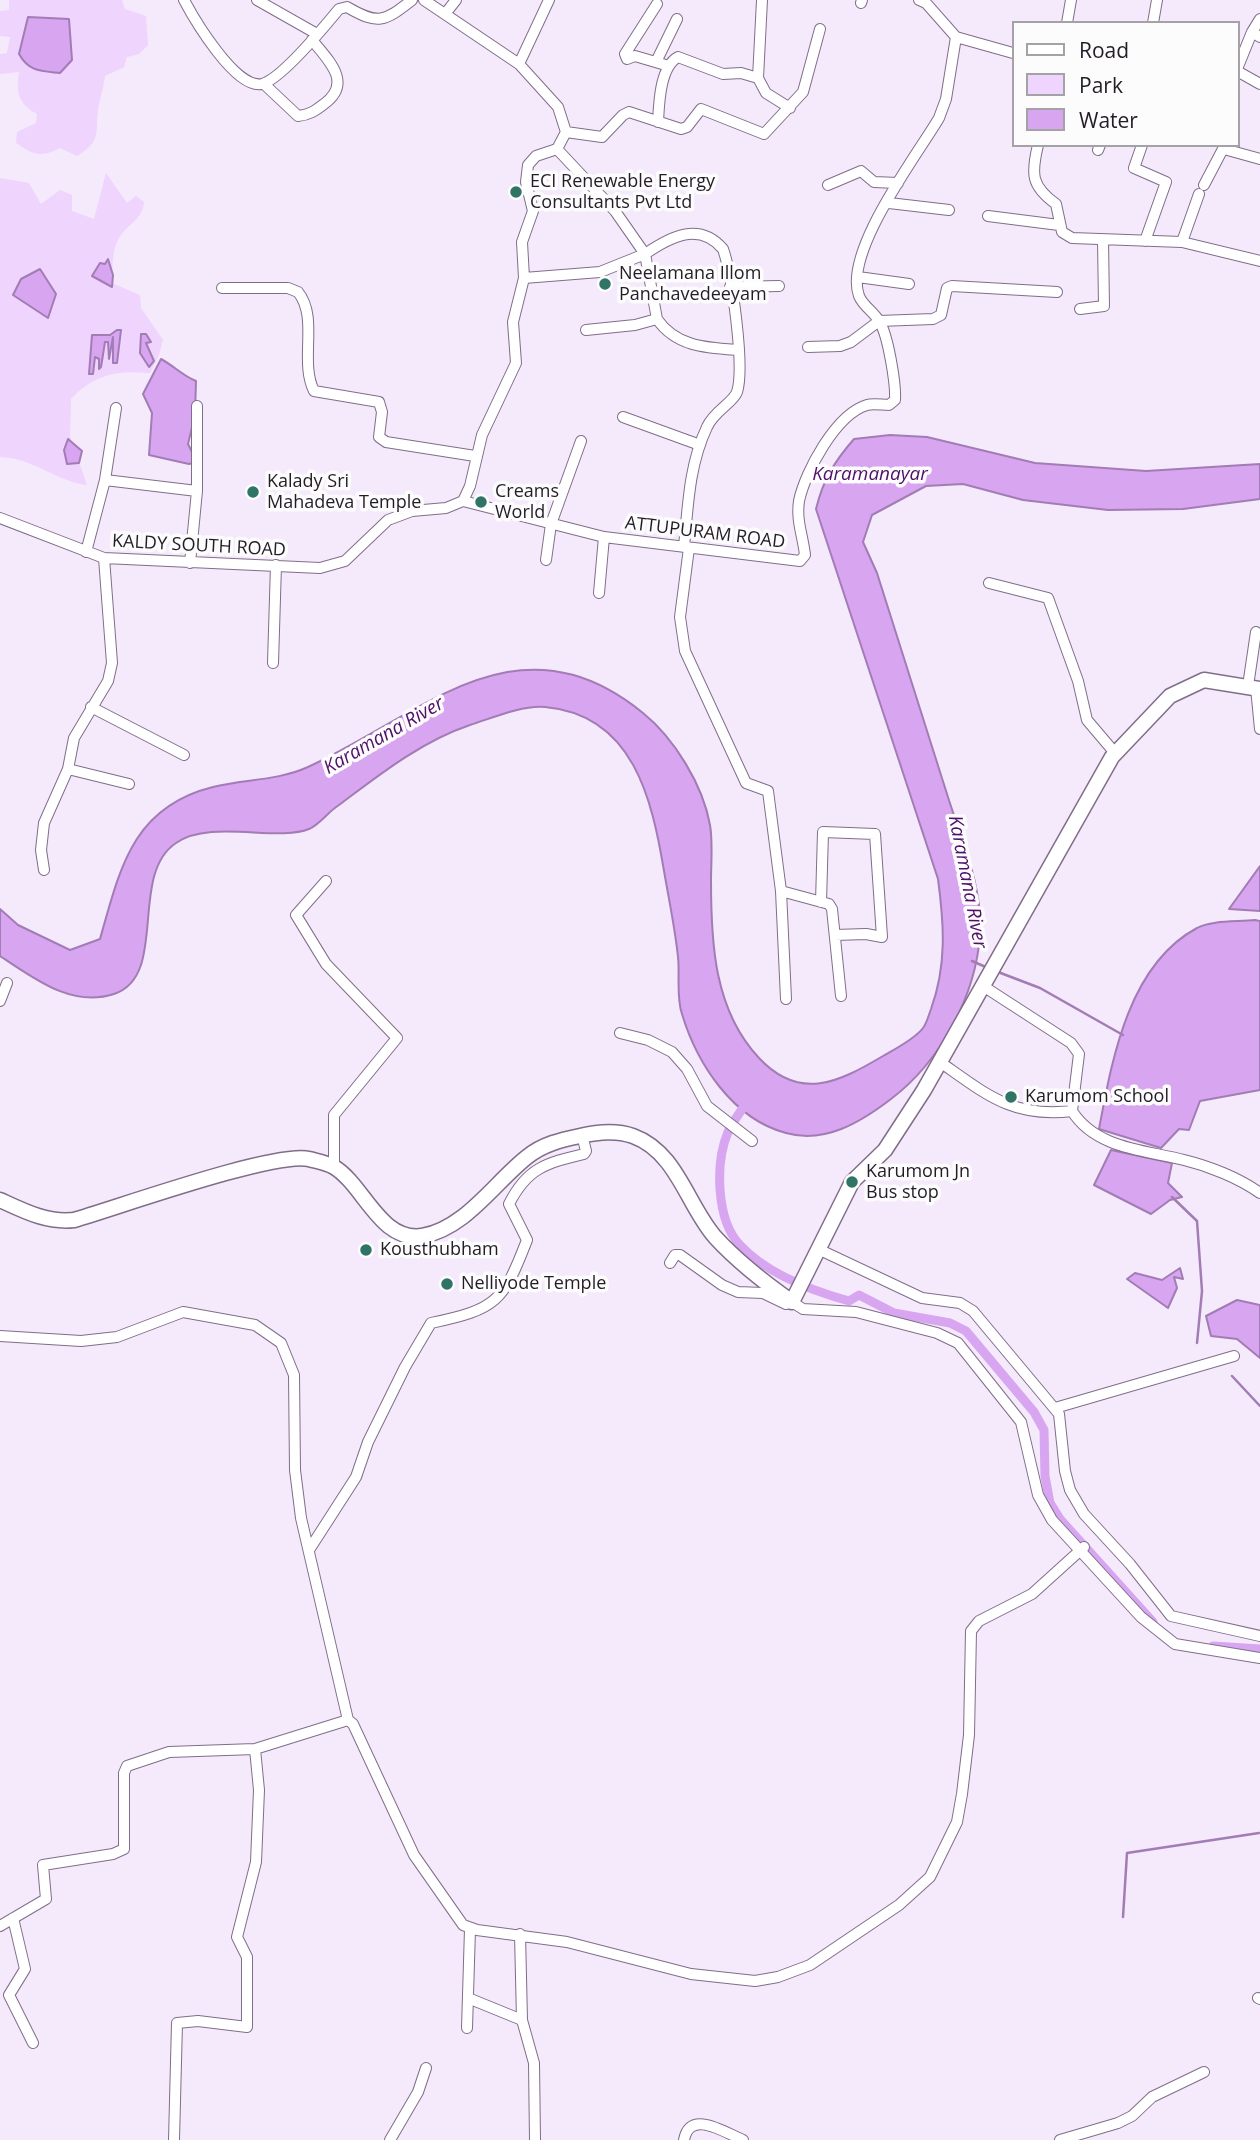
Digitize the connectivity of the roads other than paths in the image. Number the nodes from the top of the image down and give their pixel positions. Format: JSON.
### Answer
{"nodes":[{"id":1,"x":184,"y":0,"type":"edge"},
{"id":2,"x":257,"y":0,"type":"edge"},
{"id":3,"x":412,"y":0,"type":"edge"},
{"id":4,"x":424,"y":0,"type":"edge"},
{"id":5,"x":456,"y":0,"type":"edge"},
{"id":6,"x":549,"y":0,"type":"edge"},
{"id":7,"x":762,"y":0,"type":"edge"},
{"id":8,"x":919,"y":0,"type":"edge"},
{"id":9,"x":1071,"y":0,"type":"edge"},
{"id":10,"x":1157,"y":0,"type":"edge"},
{"id":11,"x":657,"y":4,"type":"dead end"},
{"id":12,"x":445,"y":14,"type":"junction"},
{"id":13,"x":677,"y":19,"type":"dead end"},
{"id":14,"x":1260,"y":19,"type":"edge"},
{"id":15,"x":1067,"y":21,"type":"edge"},
{"id":16,"x":1153,"y":21,"type":"edge"},
{"id":17,"x":820,"y":29,"type":"dead end"},
{"id":18,"x":1256,"y":34,"type":"edge"},
{"id":19,"x":315,"y":37,"type":"junction"},
{"id":20,"x":956,"y":37,"type":"junction"},
{"id":21,"x":1012,"y":53,"type":"edge"},
{"id":22,"x":656,"y":62,"type":"junction"},
{"id":23,"x":519,"y":64,"type":"junction"},
{"id":24,"x":669,"y":66,"type":"junction"},
{"id":25,"x":1239,"y":66,"type":"edge"},
{"id":26,"x":1239,"y":71,"type":"edge"},
{"id":27,"x":758,"y":78,"type":"junction"},
{"id":28,"x":264,"y":84,"type":"junction"},
{"id":29,"x":1260,"y":84,"type":"edge"},
{"id":30,"x":790,"y":108,"type":"junction"},
{"id":31,"x":658,"y":122,"type":"junction"},
{"id":32,"x":566,"y":132,"type":"junction"},
{"id":33,"x":1038,"y":147,"type":"edge"},
{"id":34,"x":1141,"y":147,"type":"edge"},
{"id":35,"x":1224,"y":147,"type":"edge"},
{"id":36,"x":557,"y":149,"type":"junction"},
{"id":37,"x":1260,"y":159,"type":"edge"},
{"id":38,"x":898,"y":183,"type":"junction"},
{"id":39,"x":828,"y":185,"type":"dead end"},
{"id":40,"x":889,"y":203,"type":"junction"},
{"id":41,"x":949,"y":210,"type":"dead end"},
{"id":42,"x":988,"y":216,"type":"dead end"},
{"id":43,"x":1059,"y":225,"type":"junction"},
{"id":44,"x":1103,"y":240,"type":"junction"},
{"id":45,"x":1145,"y":241,"type":"junction"},
{"id":46,"x":1182,"y":242,"type":"junction"},
{"id":47,"x":645,"y":254,"type":"junction"},
{"id":48,"x":1260,"y":261,"type":"edge"},
{"id":49,"x":858,"y":276,"type":"junction"},
{"id":50,"x":524,"y":278,"type":"junction"},
{"id":51,"x":909,"y":284,"type":"dead end"},
{"id":52,"x":779,"y":286,"type":"dead end"},
{"id":53,"x":730,"y":287,"type":"junction"},
{"id":54,"x":222,"y":288,"type":"dead end"},
{"id":55,"x":1057,"y":292,"type":"dead end"},
{"id":56,"x":1080,"y":309,"type":"dead end"},
{"id":57,"x":657,"y":319,"type":"junction"},
{"id":58,"x":879,"y":321,"type":"junction"},
{"id":59,"x":586,"y":330,"type":"dead end"},
{"id":60,"x":808,"y":347,"type":"dead end"},
{"id":61,"x":738,"y":350,"type":"junction"},
{"id":62,"x":197,"y":406,"type":"dead end"},
{"id":63,"x":116,"y":408,"type":"dead end"},
{"id":64,"x":623,"y":417,"type":"dead end"},
{"id":65,"x":581,"y":441,"type":"dead end"},
{"id":66,"x":700,"y":445,"type":"junction"},
{"id":67,"x":475,"y":456,"type":"junction"},
{"id":68,"x":105,"y":480,"type":"junction"},
{"id":69,"x":197,"y":491,"type":"junction"},
{"id":70,"x":463,"y":501,"type":"junction"},
{"id":71,"x":0,"y":518,"type":"edge"},
{"id":72,"x":551,"y":524,"type":"junction"},
{"id":73,"x":604,"y":537,"type":"junction"},
{"id":74,"x":686,"y":547,"type":"junction"},
{"id":75,"x":86,"y":552,"type":"junction"},
{"id":76,"x":104,"y":558,"type":"junction"},
{"id":77,"x":546,"y":560,"type":"dead end"},
{"id":78,"x":190,"y":563,"type":"junction"},
{"id":79,"x":276,"y":565,"type":"junction"},
{"id":80,"x":989,"y":583,"type":"dead end"},
{"id":81,"x":599,"y":593,"type":"dead end"},
{"id":82,"x":1256,"y":632,"type":"dead end"},
{"id":83,"x":273,"y":663,"type":"dead end"},
{"id":84,"x":1255,"y":688,"type":"edge"},
{"id":85,"x":91,"y":707,"type":"junction"},
{"id":86,"x":1260,"y":729,"type":"edge"},
{"id":87,"x":1115,"y":753,"type":"junction"},
{"id":88,"x":184,"y":755,"type":"dead end"},
{"id":89,"x":68,"y":769,"type":"junction"},
{"id":90,"x":129,"y":784,"type":"dead end"},
{"id":91,"x":44,"y":870,"type":"dead end"},
{"id":92,"x":326,"y":881,"type":"dead end"},
{"id":93,"x":781,"y":891,"type":"junction"},
{"id":94,"x":821,"y":902,"type":"junction"},
{"id":95,"x":835,"y":934,"type":"junction"},
{"id":96,"x":7,"y":983,"type":"dead end"},
{"id":97,"x":984,"y":986,"type":"junction"},
{"id":98,"x":841,"y":996,"type":"dead end"},
{"id":99,"x":786,"y":999,"type":"dead end"},
{"id":100,"x":0,"y":1001,"type":"edge"},
{"id":101,"x":620,"y":1033,"type":"dead end"},
{"id":102,"x":940,"y":1062,"type":"junction"},
{"id":103,"x":1072,"y":1111,"type":"junction"},
{"id":104,"x":582,"y":1135,"type":"junction"},
{"id":105,"x":752,"y":1141,"type":"dead end"},
{"id":106,"x":334,"y":1167,"type":"junction"},
{"id":107,"x":1260,"y":1193,"type":"edge"},
{"id":108,"x":0,"y":1200,"type":"edge"},
{"id":109,"x":818,"y":1249,"type":"junction"},
{"id":110,"x":670,"y":1263,"type":"dead end"},
{"id":111,"x":792,"y":1302,"type":"junction"},
{"id":112,"x":0,"y":1336,"type":"edge"},
{"id":113,"x":1234,"y":1356,"type":"dead end"},
{"id":114,"x":1055,"y":1408,"type":"junction"},
{"id":115,"x":1082,"y":1549,"type":"junction"},
{"id":116,"x":309,"y":1550,"type":"junction"},
{"id":117,"x":1260,"y":1636,"type":"edge"},
{"id":118,"x":1260,"y":1658,"type":"edge"},
{"id":119,"x":348,"y":1720,"type":"junction"},
{"id":120,"x":255,"y":1749,"type":"junction"},
{"id":121,"x":13,"y":1918,"type":"junction"},
{"id":122,"x":0,"y":1926,"type":"edge"},
{"id":123,"x":470,"y":1928,"type":"junction"},
{"id":124,"x":520,"y":1934,"type":"junction"},
{"id":125,"x":468,"y":1998,"type":"junction"},
{"id":126,"x":522,"y":2020,"type":"junction"},
{"id":127,"x":467,"y":2028,"type":"dead end"},
{"id":128,"x":33,"y":2043,"type":"dead end"},
{"id":129,"x":426,"y":2068,"type":"dead end"},
{"id":130,"x":1204,"y":2072,"type":"dead end"},
{"id":131,"x":174,"y":2140,"type":"edge"},
{"id":132,"x":390,"y":2140,"type":"edge"},
{"id":133,"x":535,"y":2140,"type":"edge"},
{"id":134,"x":684,"y":2140,"type":"edge"},
{"id":135,"x":743,"y":2140,"type":"edge"},
{"id":136,"x":1060,"y":2140,"type":"edge"}],
"edges":[{"from":1,"to":28,"type":"street"},
{"from":2,"to":19,"type":"street"},
{"from":3,"to":19,"type":"street"},
{"from":4,"to":12,"type":"street"},
{"from":5,"to":12,"type":"street"},
{"from":6,"to":23,"type":"street"},
{"from":7,"to":27,"type":"street"},
{"from":8,"to":20,"type":"street"},
{"from":9,"to":15,"type":"street"},
{"from":10,"to":16,"type":"street"},
{"from":11,"to":22,"type":"street"},
{"from":12,"to":23,"type":"street"},
{"from":13,"to":22,"type":"street"},
{"from":14,"to":18,"type":"street"},
{"from":17,"to":30,"type":"street"},
{"from":18,"to":25,"type":"street"},
{"from":19,"to":28,"type":"street"},
{"from":19,"to":28,"type":"street"},
{"from":20,"to":21,"type":"street"},
{"from":20,"to":38,"type":"street","name":"ATTUPURAM ROAD"},
{"from":22,"to":24,"type":"street"},
{"from":23,"to":32,"type":"street"},
{"from":24,"to":27,"type":"street"},
{"from":24,"to":31,"type":"street"},
{"from":26,"to":29,"type":"street"},
{"from":27,"to":30,"type":"street"},
{"from":30,"to":31,"type":"street"},
{"from":31,"to":32,"type":"street"},
{"from":32,"to":36,"type":"street"},
{"from":33,"to":43,"type":"street"},
{"from":34,"to":45,"type":"street"},
{"from":35,"to":37,"type":"street"},
{"from":35,"to":46,"type":"street"},
{"from":36,"to":47,"type":"street"},
{"from":36,"to":50,"type":"street"},
{"from":38,"to":39,"type":"street"},
{"from":38,"to":40,"type":"street","name":"ATTUPURAM ROAD"},
{"from":40,"to":41,"type":"street"},
{"from":40,"to":49,"type":"street","name":"ATTUPURAM ROAD"},
{"from":42,"to":43,"type":"street"},
{"from":43,"to":44,"type":"street"},
{"from":44,"to":45,"type":"street"},
{"from":44,"to":56,"type":"street"},
{"from":45,"to":46,"type":"street"},
{"from":46,"to":48,"type":"street"},
{"from":47,"to":50,"type":"street"},
{"from":47,"to":53,"type":"street"},
{"from":47,"to":57,"type":"street"},
{"from":49,"to":51,"type":"street"},
{"from":49,"to":58,"type":"street","name":"ATTUPURAM ROAD"},
{"from":50,"to":67,"type":"street"},
{"from":52,"to":53,"type":"street"},
{"from":53,"to":61,"type":"street"},
{"from":54,"to":67,"type":"street"},
{"from":55,"to":58,"type":"street"},
{"from":57,"to":59,"type":"street"},
{"from":57,"to":61,"type":"street"},
{"from":58,"to":60,"type":"street"},
{"from":58,"to":74,"type":"street","name":"ATTUPURAM ROAD"},
{"from":61,"to":66,"type":"street"},
{"from":62,"to":69,"type":"street"},
{"from":63,"to":68,"type":"street"},
{"from":64,"to":66,"type":"street"},
{"from":65,"to":72,"type":"street"},
{"from":66,"to":74,"type":"street"},
{"from":67,"to":70,"type":"street"},
{"from":68,"to":69,"type":"street"},
{"from":68,"to":75,"type":"street"},
{"from":69,"to":78,"type":"street"},
{"from":70,"to":72,"type":"street","name":"ATTUPURAM ROAD"},
{"from":70,"to":79,"type":"street","name":"KALDY SOUTH ROAD"},
{"from":71,"to":75,"type":"street","name":"KALDY SOUTH ROAD"},
{"from":72,"to":73,"type":"street","name":"ATTUPURAM ROAD"},
{"from":72,"to":77,"type":"street"},
{"from":73,"to":74,"type":"street","name":"ATTUPURAM ROAD"},
{"from":73,"to":81,"type":"street"},
{"from":74,"to":93,"type":"street"},
{"from":75,"to":76,"type":"street","name":"KALDY SOUTH ROAD"},
{"from":76,"to":78,"type":"street","name":"KALDY SOUTH ROAD"},
{"from":76,"to":85,"type":"street"},
{"from":78,"to":79,"type":"street","name":"KALDY SOUTH ROAD"},
{"from":79,"to":83,"type":"street"},
{"from":80,"to":87,"type":"street"},
{"from":82,"to":84,"type":"street"},
{"from":84,"to":86,"type":"street"},
{"from":84,"to":87,"type":"main road"},
{"from":85,"to":88,"type":"street"},
{"from":85,"to":89,"type":"street"},
{"from":87,"to":97,"type":"main road"},
{"from":89,"to":90,"type":"street"},
{"from":89,"to":91,"type":"street"},
{"from":92,"to":106,"type":"street"},
{"from":93,"to":94,"type":"street"},
{"from":93,"to":99,"type":"street"},
{"from":94,"to":95,"type":"street"},
{"from":94,"to":95,"type":"street"},
{"from":95,"to":98,"type":"street"},
{"from":96,"to":100,"type":"street"},
{"from":97,"to":102,"type":"main road"},
{"from":97,"to":103,"type":"street"},
{"from":101,"to":105,"type":"street"},
{"from":102,"to":103,"type":"street"},
{"from":102,"to":109,"type":"main road"},
{"from":103,"to":107,"type":"street"},
{"from":104,"to":106,"type":"main road"},
{"from":104,"to":111,"type":"main road"},
{"from":104,"to":116,"type":"street"},
{"from":106,"to":108,"type":"main road"},
{"from":109,"to":111,"type":"main road"},
{"from":109,"to":114,"type":"street"},
{"from":110,"to":111,"type":"street"},
{"from":111,"to":115,"type":"street"},
{"from":112,"to":116,"type":"street"},
{"from":113,"to":114,"type":"street"},
{"from":114,"to":117,"type":"street"},
{"from":115,"to":118,"type":"street"},
{"from":115,"to":124,"type":"street"},
{"from":116,"to":119,"type":"street"},
{"from":119,"to":120,"type":"street"},
{"from":119,"to":123,"type":"street"},
{"from":120,"to":121,"type":"street"},
{"from":120,"to":131,"type":"street"},
{"from":121,"to":122,"type":"street"},
{"from":121,"to":128,"type":"street"},
{"from":123,"to":124,"type":"street"},
{"from":123,"to":125,"type":"street"},
{"from":124,"to":126,"type":"street"},
{"from":125,"to":126,"type":"street"},
{"from":125,"to":127,"type":"street"},
{"from":126,"to":133,"type":"street"},
{"from":129,"to":132,"type":"street"},
{"from":130,"to":136,"type":"street"},
{"from":134,"to":135,"type":"street"}]}
